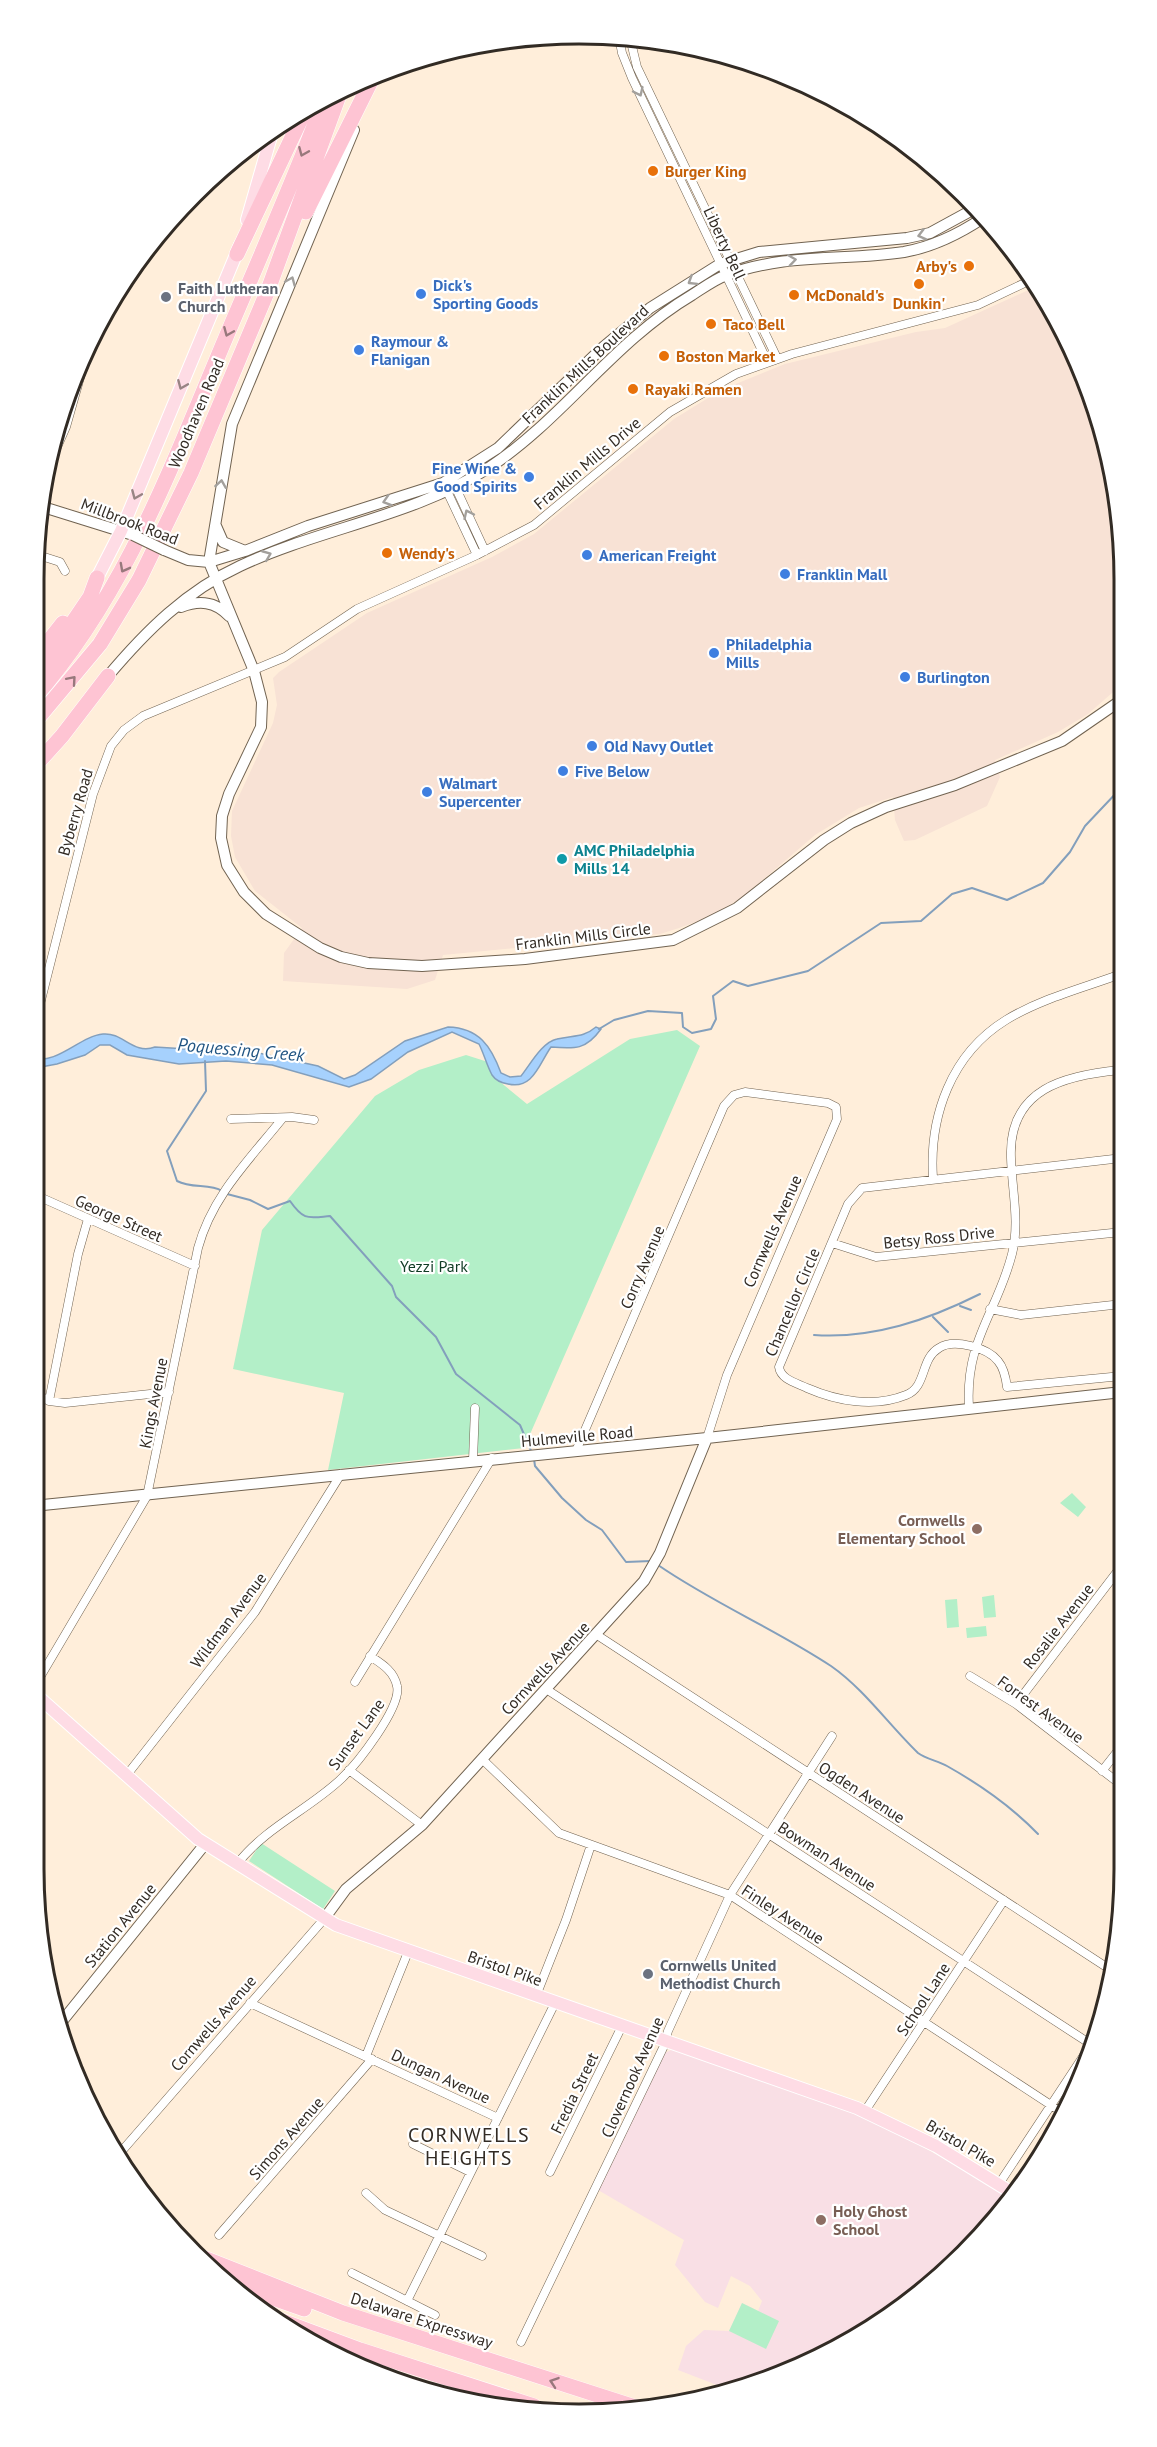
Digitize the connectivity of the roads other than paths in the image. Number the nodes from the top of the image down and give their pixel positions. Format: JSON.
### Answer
{"nodes":[{"id":1,"x":621,"y":46,"type":"edge"},
{"id":2,"x":632,"y":47,"type":"edge"},
{"id":3,"x":370,"y":86,"type":"edge"},
{"id":4,"x":368,"y":87,"type":"edge"},
{"id":5,"x":337,"y":102,"type":"edge"},
{"id":6,"x":321,"y":110,"type":"edge"},
{"id":7,"x":299,"y":123,"type":"edge"},
{"id":8,"x":269,"y":142,"type":"edge"},
{"id":9,"x":968,"y":212,"type":"edge"},
{"id":10,"x":977,"y":222,"type":"edge"},
{"id":11,"x":237,"y":254,"type":"junction"},
{"id":12,"x":725,"y":263,"type":"junction"},
{"id":13,"x":730,"y":274,"type":"junction"},
{"id":14,"x":1024,"y":283,"type":"edge"},
{"id":15,"x":268,"y":290,"type":"junction"},
{"id":16,"x":777,"y":358,"type":"junction"},
{"id":17,"x":767,"y":362,"type":"junction"},
{"id":18,"x":449,"y":485,"type":"junction"},
{"id":19,"x":48,"y":508,"type":"edge"},
{"id":20,"x":215,"y":522,"type":"junction"},
{"id":21,"x":121,"y":531,"type":"junction"},
{"id":22,"x":245,"y":551,"type":"junction"},
{"id":23,"x":481,"y":553,"type":"junction"},
{"id":24,"x":45,"y":557,"type":"edge"},
{"id":25,"x":209,"y":562,"type":"junction"},
{"id":26,"x":65,"y":571,"type":"dead end"},
{"id":27,"x":97,"y":578,"type":"junction"},
{"id":28,"x":214,"y":580,"type":"junction"},
{"id":29,"x":167,"y":614,"type":"junction"},
{"id":30,"x":233,"y":621,"type":"junction"},
{"id":31,"x":44,"y":646,"type":"edge"},
{"id":32,"x":44,"y":665,"type":"edge"},
{"id":33,"x":254,"y":670,"type":"junction"},
{"id":34,"x":108,"y":676,"type":"junction"},
{"id":35,"x":44,"y":685,"type":"edge"},
{"id":36,"x":175,"y":703,"type":"joint"},
{"id":37,"x":1114,"y":705,"type":"edge"},
{"id":38,"x":44,"y":711,"type":"edge"},
{"id":39,"x":44,"y":741,"type":"edge"},
{"id":40,"x":44,"y":756,"type":"edge"},
{"id":41,"x":1114,"y":977,"type":"edge"},
{"id":42,"x":44,"y":988,"type":"edge"},
{"id":43,"x":1114,"y":1071,"type":"edge"},
{"id":44,"x":836,"y":1107,"type":"joint"},
{"id":45,"x":231,"y":1119,"type":"dead end"},
{"id":46,"x":282,"y":1119,"type":"junction"},
{"id":47,"x":314,"y":1120,"type":"dead end"},
{"id":48,"x":1114,"y":1159,"type":"edge"},
{"id":49,"x":1012,"y":1170,"type":"junction"},
{"id":50,"x":933,"y":1178,"type":"junction"},
{"id":51,"x":44,"y":1199,"type":"edge"},
{"id":52,"x":88,"y":1219,"type":"junction"},
{"id":53,"x":1114,"y":1233,"type":"edge"},
{"id":54,"x":832,"y":1243,"type":"junction"},
{"id":55,"x":1015,"y":1243,"type":"junction"},
{"id":56,"x":195,"y":1266,"type":"junction"},
{"id":57,"x":1114,"y":1305,"type":"edge"},
{"id":58,"x":990,"y":1309,"type":"junction"},
{"id":59,"x":974,"y":1348,"type":"junction"},
{"id":60,"x":1114,"y":1377,"type":"edge"},
{"id":61,"x":169,"y":1392,"type":"junction"},
{"id":62,"x":1114,"y":1393,"type":"edge"},
{"id":63,"x":44,"y":1398,"type":"edge"},
{"id":64,"x":49,"y":1401,"type":"junction"},
{"id":65,"x":969,"y":1407,"type":"junction"},
{"id":66,"x":475,"y":1408,"type":"dead end"},
{"id":67,"x":706,"y":1438,"type":"junction"},
{"id":68,"x":576,"y":1450,"type":"junction"},
{"id":69,"x":492,"y":1458,"type":"junction"},
{"id":70,"x":473,"y":1460,"type":"junction"},
{"id":71,"x":341,"y":1474,"type":"junction"},
{"id":72,"x":147,"y":1496,"type":"junction"},
{"id":73,"x":44,"y":1505,"type":"edge"},
{"id":74,"x":1114,"y":1576,"type":"edge"},
{"id":75,"x":597,"y":1635,"type":"junction"},
{"id":76,"x":370,"y":1656,"type":"junction"},
{"id":77,"x":44,"y":1672,"type":"edge"},
{"id":78,"x":970,"y":1676,"type":"dead end"},
{"id":79,"x":354,"y":1682,"type":"dead end"},
{"id":80,"x":546,"y":1689,"type":"junction"},
{"id":81,"x":44,"y":1701,"type":"edge"},
{"id":82,"x":1016,"y":1704,"type":"junction"},
{"id":83,"x":832,"y":1736,"type":"dead end"},
{"id":84,"x":1114,"y":1756,"type":"edge"},
{"id":85,"x":482,"y":1759,"type":"junction"},
{"id":86,"x":349,"y":1770,"type":"junction"},
{"id":87,"x":1102,"y":1771,"type":"junction"},
{"id":88,"x":807,"y":1772,"type":"junction"},
{"id":89,"x":126,"y":1776,"type":"junction"},
{"id":90,"x":1114,"y":1780,"type":"edge"},
{"id":91,"x":422,"y":1825,"type":"junction"},
{"id":92,"x":768,"y":1833,"type":"junction"},
{"id":93,"x":205,"y":1844,"type":"junction"},
{"id":94,"x":591,"y":1845,"type":"junction"},
{"id":95,"x":237,"y":1864,"type":"junction"},
{"id":96,"x":730,"y":1895,"type":"junction"},
{"id":97,"x":1004,"y":1900,"type":"junction"},
{"id":98,"x":324,"y":1919,"type":"junction"},
{"id":99,"x":408,"y":1952,"type":"junction"},
{"id":100,"x":963,"y":1962,"type":"junction"},
{"id":101,"x":1104,"y":1966,"type":"edge"},
{"id":102,"x":536,"y":1996,"type":"junction"},
{"id":103,"x":250,"y":2002,"type":"junction"},
{"id":104,"x":555,"y":2003,"type":"junction"},
{"id":105,"x":65,"y":2017,"type":"edge"},
{"id":106,"x":924,"y":2022,"type":"junction"},
{"id":107,"x":622,"y":2026,"type":"junction"},
{"id":108,"x":665,"y":2040,"type":"junction"},
{"id":109,"x":1085,"y":2040,"type":"edge"},
{"id":110,"x":369,"y":2058,"type":"junction"},
{"id":111,"x":1074,"y":2071,"type":"edge"},
{"id":112,"x":1051,"y":2105,"type":"junction"},
{"id":113,"x":1056,"y":2108,"type":"edge"},
{"id":114,"x":865,"y":2111,"type":"junction"},
{"id":115,"x":498,"y":2118,"type":"junction"},
{"id":116,"x":413,"y":2144,"type":"dead end"},
{"id":117,"x":123,"y":2149,"type":"edge"},
{"id":118,"x":470,"y":2172,"type":"junction"},
{"id":119,"x":550,"y":2172,"type":"dead end"},
{"id":120,"x":999,"y":2184,"type":"junction"},
{"id":121,"x":1007,"y":2189,"type":"edge"},
{"id":122,"x":366,"y":2193,"type":"dead end"},
{"id":123,"x":219,"y":2235,"type":"dead end"},
{"id":124,"x":439,"y":2237,"type":"junction"},
{"id":125,"x":482,"y":2256,"type":"dead end"},
{"id":126,"x":218,"y":2264,"type":"edge"},
{"id":127,"x":352,"y":2273,"type":"dead end"},
{"id":128,"x":247,"y":2288,"type":"edge"},
{"id":129,"x":407,"y":2301,"type":"junction"},
{"id":130,"x":435,"y":2315,"type":"dead end"},
{"id":131,"x":310,"y":2331,"type":"edge"},
{"id":132,"x":521,"y":2342,"type":"dead end"},
{"id":133,"x":523,"y":2371,"type":"junction"},
{"id":134,"x":513,"y":2399,"type":"edge"},
{"id":135,"x":618,"y":2402,"type":"edge"}],
"edges":[{"from":1,"to":12,"type":"street","name":"Liberty Bell","one_way":true},
{"from":2,"to":12,"type":"street","name":"Liberty Bell"},
{"from":20,"to":3,"type":"street","one_way":true},
{"from":4,"to":15,"type":"highway"},
{"from":5,"to":15,"type":"highway","name":"Woodhaven Road"},
{"from":6,"to":35,"type":"highway","name":"Woodhaven Road","one_way":true},
{"from":7,"to":11,"type":"highway"},
{"from":8,"to":11,"type":"main road","name":"Woodhaven Road"},
{"from":9,"to":12,"type":"street","name":"Franklin Mills Boulevard","one_way":true},
{"from":13,"to":10,"type":"street","name":"Franklin Mills Boulevard","one_way":true},
{"from":11,"to":21,"type":"main road","name":"Woodhaven Road","one_way":true},
{"from":12,"to":13,"type":"street","name":"Liberty Bell"},
{"from":12,"to":18,"type":"street","name":"Franklin Mills Boulevard","one_way":true},
{"from":13,"to":16,"type":"street","name":"Liberty Bell"},
{"from":13,"to":17,"type":"street","name":"Liberty Bell"},
{"from":13,"to":18,"type":"street","name":"Franklin Mills Boulevard"},
{"from":14,"to":16,"type":"street","name":"Franklin Mills Drive"},
{"from":38,"to":15,"type":"highway","name":"Woodhaven Road","one_way":true},
{"from":16,"to":17,"type":"street","name":"Franklin Mills Drive"},
{"from":17,"to":23,"type":"street","name":"Franklin Mills Drive"},
{"from":18,"to":22,"type":"street","name":"Franklin Mills Boulevard","one_way":true},
{"from":18,"to":23,"type":"street"},
{"from":28,"to":18,"type":"street","name":"Franklin Mills Boulevard","one_way":true},
{"from":19,"to":21,"type":"street","name":"Millbrook Road"},
{"from":20,"to":22,"type":"street"},
{"from":20,"to":25,"type":"street"},
{"from":21,"to":25,"type":"street","name":"Millbrook Road","bridge":true},
{"from":21,"to":27,"type":"main road","name":"Woodhaven Road"},
{"from":22,"to":25,"type":"street","name":"Franklin Mills Boulevard"},
{"from":23,"to":33,"type":"street","name":"Franklin Mills Drive"},
{"from":24,"to":26,"type":"street"},
{"from":25,"to":28,"type":"street"},
{"from":27,"to":31,"type":"highway"},
{"from":27,"to":32,"type":"highway"},
{"from":28,"to":29,"type":"street"},
{"from":28,"to":30,"type":"street"},
{"from":29,"to":30,"type":"street"},
{"from":29,"to":34,"type":"street"},
{"from":30,"to":33,"type":"street"},
{"from":33,"to":36,"type":"street","name":"Franklin Mills Drive"},
{"from":33,"to":37,"type":"street","name":"Franklin Mills Circle"},
{"from":34,"to":39,"type":"highway"},
{"from":34,"to":40,"type":"highway"},
{"from":36,"to":42,"type":"street","name":"Byberry Road"},
{"from":41,"to":50,"type":"street"},
{"from":43,"to":49,"type":"street"},
{"from":44,"to":67,"type":"street","name":"Cornwells Avenue"},
{"from":44,"to":68,"type":"street","name":"Corry Avenue"},
{"from":45,"to":46,"type":"street"},
{"from":46,"to":47,"type":"street"},
{"from":46,"to":56,"type":"street","name":"Kings Avenue"},
{"from":48,"to":49,"type":"street","name":"Chancellor Circle"},
{"from":49,"to":50,"type":"street","name":"Chancellor Circle"},
{"from":49,"to":55,"type":"street"},
{"from":50,"to":54,"type":"street","name":"Chancellor Circle"},
{"from":51,"to":52,"type":"street","name":"George Street"},
{"from":52,"to":56,"type":"street","name":"George Street"},
{"from":52,"to":64,"type":"street"},
{"from":53,"to":55,"type":"street","name":"Betsy Ross Drive"},
{"from":54,"to":55,"type":"street","name":"Betsy Ross Drive"},
{"from":54,"to":59,"type":"street","name":"Chancellor Circle"},
{"from":55,"to":58,"type":"street"},
{"from":56,"to":61,"type":"street","name":"Kings Avenue"},
{"from":57,"to":58,"type":"street"},
{"from":58,"to":59,"type":"street"},
{"from":59,"to":60,"type":"street","name":"Chancellor Circle"},
{"from":59,"to":65,"type":"street"},
{"from":61,"to":64,"type":"street"},
{"from":61,"to":72,"type":"street","name":"Kings Avenue"},
{"from":62,"to":65,"type":"street","name":"Hulmeville Road"},
{"from":63,"to":64,"type":"street"},
{"from":65,"to":67,"type":"street","name":"Hulmeville Road"},
{"from":66,"to":70,"type":"street"},
{"from":67,"to":68,"type":"street","name":"Hulmeville Road"},
{"from":67,"to":75,"type":"street","name":"Cornwells Avenue"},
{"from":68,"to":69,"type":"street","name":"Hulmeville Road"},
{"from":69,"to":70,"type":"street","name":"Hulmeville Road"},
{"from":69,"to":76,"type":"street","name":"Sunset Lane"},
{"from":70,"to":71,"type":"street","name":"Hulmeville Road"},
{"from":71,"to":72,"type":"street","name":"Hulmeville Road"},
{"from":71,"to":89,"type":"street","name":"Wildman Avenue"},
{"from":72,"to":73,"type":"street","name":"Hulmeville Road"},
{"from":72,"to":77,"type":"street","name":"Kings Avenue"},
{"from":74,"to":82,"type":"street","name":"Rosalie Avenue"},
{"from":75,"to":80,"type":"street","name":"Cornwells Avenue"},
{"from":75,"to":88,"type":"street","name":"Ogden Avenue"},
{"from":76,"to":79,"type":"street","name":"Sunset Lane"},
{"from":76,"to":86,"type":"street","name":"Sunset Lane"},
{"from":78,"to":82,"type":"street","name":"Forrest Avenue"},
{"from":80,"to":85,"type":"street","name":"Cornwells Avenue"},
{"from":80,"to":92,"type":"street","name":"Bowman Avenue"},
{"from":81,"to":89,"type":"main road","name":"Bristol Pike"},
{"from":82,"to":87,"type":"street","name":"Forrest Avenue"},
{"from":83,"to":88,"type":"street","name":"Clovernook Avenue"},
{"from":84,"to":87,"type":"street"},
{"from":85,"to":91,"type":"street","name":"Cornwells Avenue"},
{"from":85,"to":94,"type":"street","name":"Finley Avenue"},
{"from":86,"to":91,"type":"street"},
{"from":86,"to":95,"type":"street","name":"Sunset Lane"},
{"from":87,"to":90,"type":"street","name":"Forrest Avenue"},
{"from":88,"to":92,"type":"street","name":"Clovernook Avenue"},
{"from":88,"to":97,"type":"street","name":"Ogden Avenue"},
{"from":89,"to":93,"type":"main road","name":"Bristol Pike"},
{"from":91,"to":98,"type":"street","name":"Cornwells Avenue"},
{"from":92,"to":96,"type":"street","name":"Clovernook Avenue"},
{"from":92,"to":100,"type":"street","name":"Bowman Avenue"},
{"from":93,"to":95,"type":"main road","name":"Bristol Pike"},
{"from":93,"to":105,"type":"street","name":"Station Avenue"},
{"from":94,"to":96,"type":"street","name":"Finley Avenue"},
{"from":94,"to":102,"type":"street"},
{"from":95,"to":98,"type":"main road","name":"Bristol Pike"},
{"from":96,"to":106,"type":"street","name":"Finley Avenue"},
{"from":96,"to":108,"type":"street","name":"Clovernook Avenue"},
{"from":97,"to":100,"type":"street","name":"School Lane"},
{"from":97,"to":101,"type":"street","name":"Ogden Avenue"},
{"from":98,"to":99,"type":"main road","name":"Bristol Pike"},
{"from":98,"to":103,"type":"street","name":"Cornwells Avenue"},
{"from":99,"to":102,"type":"main road","name":"Bristol Pike"},
{"from":99,"to":110,"type":"street","name":"Simons Avenue"},
{"from":100,"to":106,"type":"street","name":"School Lane"},
{"from":100,"to":109,"type":"street","name":"Bowman Avenue"},
{"from":102,"to":104,"type":"main road","name":"Bristol Pike"},
{"from":103,"to":110,"type":"street","name":"Dungan Avenue"},
{"from":103,"to":117,"type":"street","name":"Cornwells Avenue"},
{"from":104,"to":107,"type":"main road","name":"Bristol Pike"},
{"from":104,"to":115,"type":"street"},
{"from":106,"to":112,"type":"street","name":"Finley Avenue"},
{"from":106,"to":114,"type":"street","name":"School Lane"},
{"from":107,"to":108,"type":"main road","name":"Bristol Pike"},
{"from":107,"to":119,"type":"street","name":"Fredia Street"},
{"from":108,"to":114,"type":"main road","name":"Bristol Pike"},
{"from":108,"to":132,"type":"street","name":"Clovernook Avenue"},
{"from":110,"to":115,"type":"street","name":"Dungan Avenue"},
{"from":110,"to":123,"type":"street","name":"Simons Avenue"},
{"from":111,"to":112,"type":"street"},
{"from":112,"to":113,"type":"street","name":"Finley Avenue"},
{"from":112,"to":120,"type":"street"},
{"from":114,"to":120,"type":"main road","name":"Bristol Pike"},
{"from":115,"to":118,"type":"street"},
{"from":116,"to":118,"type":"street"},
{"from":118,"to":124,"type":"street"},
{"from":120,"to":121,"type":"main road","name":"Bristol Pike"},
{"from":122,"to":124,"type":"street"},
{"from":124,"to":125,"type":"street"},
{"from":124,"to":129,"type":"street"},
{"from":126,"to":133,"type":"highway","name":"Delaware Expressway"},
{"from":127,"to":129,"type":"street"},
{"from":128,"to":133,"type":"highway"},
{"from":129,"to":130,"type":"street"},
{"from":131,"to":134,"type":"highway"},
{"from":135,"to":133,"type":"highway","name":"Delaware Expressway","one_way":true}]}
